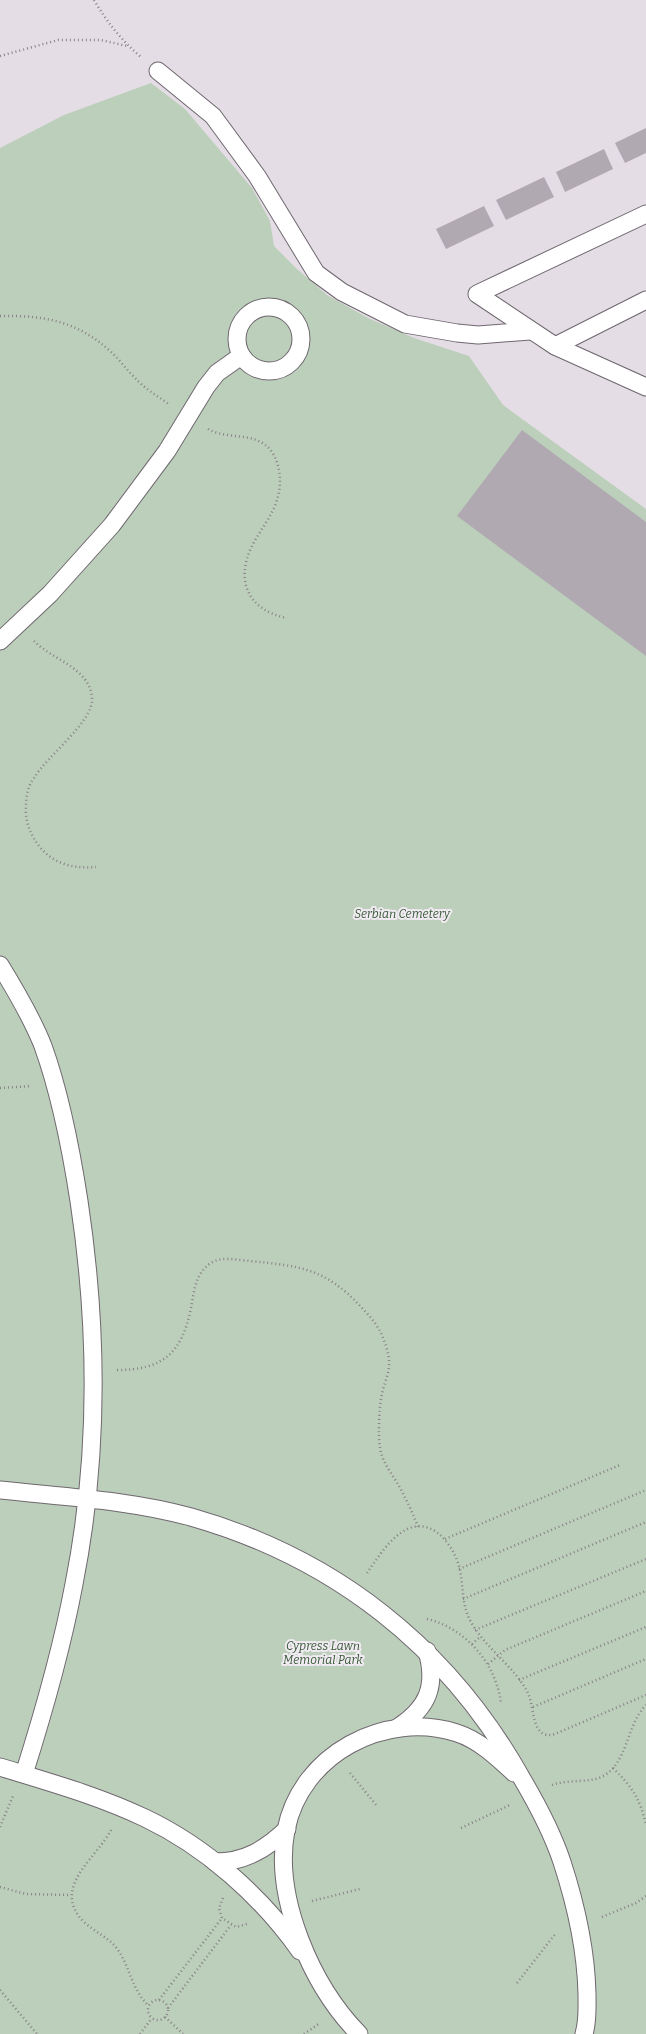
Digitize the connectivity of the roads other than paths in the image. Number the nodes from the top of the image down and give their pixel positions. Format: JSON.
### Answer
{"nodes":[{"id":1,"x":158,"y":71,"type":"road end"},
{"id":2,"x":646,"y":214,"type":"edge"},
{"id":3,"x":646,"y":300,"type":"edge"},
{"id":4,"x":530,"y":331,"type":"junction"},
{"id":5,"x":554,"y":346,"type":"junction"},
{"id":6,"x":241,"y":356,"type":"dead end"},
{"id":7,"x":646,"y":386,"type":"edge"},
{"id":8,"x":0,"y":641,"type":"edge"},
{"id":9,"x":0,"y":965,"type":"edge"},
{"id":10,"x":0,"y":1490,"type":"edge"},
{"id":11,"x":86,"y":1499,"type":"junction"},
{"id":12,"x":426,"y":1651,"type":"junction"},
{"id":13,"x":397,"y":1728,"type":"junction"},
{"id":14,"x":0,"y":1767,"type":"edge"},
{"id":15,"x":23,"y":1774,"type":"junction"},
{"id":16,"x":532,"y":1795,"type":"junction"},
{"id":17,"x":287,"y":1829,"type":"junction"},
{"id":18,"x":216,"y":1862,"type":"junction"},
{"id":19,"x":321,"y":1983,"type":"junction"},
{"id":20,"x":587,"y":2011,"type":"junction"},
{"id":21,"x":359,"y":2034,"type":"edge"},
{"id":22,"x":584,"y":2034,"type":"edge"},
{"id":23,"x":593,"y":2034,"type":"edge"}],
"edges":[{"from":1,"to":4,"type":"lane"},
{"from":2,"to":4,"type":"lane"},
{"from":3,"to":5,"type":"lane"},
{"from":4,"to":5,"type":"lane"},
{"from":5,"to":7,"type":"lane"},
{"from":6,"to":8,"type":"lane"},
{"from":9,"to":11,"type":"lane"},
{"from":10,"to":11,"type":"lane"},
{"from":11,"to":12,"type":"lane"},
{"from":11,"to":15,"type":"lane"},
{"from":12,"to":13,"type":"lane"},
{"from":12,"to":16,"type":"lane"},
{"from":13,"to":16,"type":"lane"},
{"from":13,"to":17,"type":"lane"},
{"from":14,"to":15,"type":"lane"},
{"from":15,"to":18,"type":"lane"},
{"from":16,"to":20,"type":"lane"},
{"from":17,"to":18,"type":"lane"},
{"from":17,"to":19,"type":"lane"},
{"from":18,"to":19,"type":"lane"},
{"from":19,"to":21,"type":"lane"},
{"from":20,"to":22,"type":"lane"},
{"from":20,"to":23,"type":"lane"}]}
